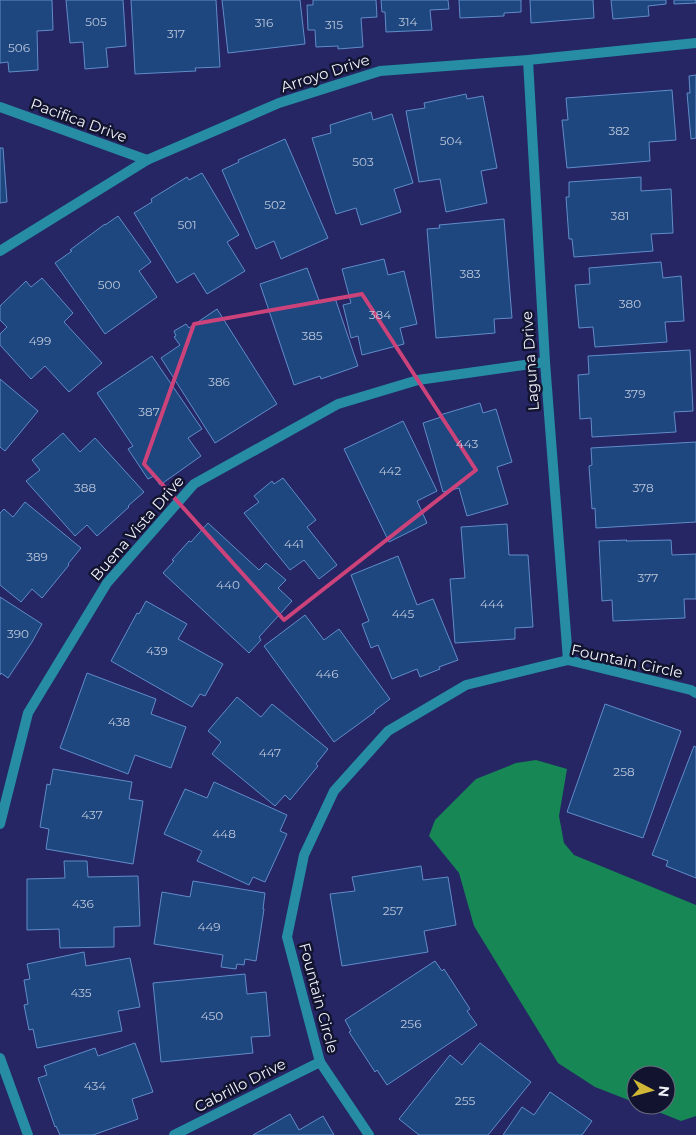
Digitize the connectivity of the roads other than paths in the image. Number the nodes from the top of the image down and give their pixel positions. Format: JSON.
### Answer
{"nodes":[{"id":1,"x":696,"y":43,"type":"edge"},
{"id":2,"x":528,"y":60,"type":"junction"},
{"id":3,"x":0,"y":107,"type":"edge"},
{"id":4,"x":147,"y":160,"type":"junction"},
{"id":5,"x":0,"y":251,"type":"edge"},
{"id":6,"x":545,"y":362,"type":"junction"},
{"id":7,"x":568,"y":660,"type":"junction"},
{"id":8,"x":696,"y":693,"type":"edge"},
{"id":9,"x":0,"y":824,"type":"edge"},
{"id":10,"x":0,"y":1058,"type":"edge"},
{"id":11,"x":320,"y":1062,"type":"junction"},
{"id":12,"x":28,"y":1135,"type":"edge"},
{"id":13,"x":174,"y":1135,"type":"edge"},
{"id":14,"x":369,"y":1135,"type":"edge"}],
"edges":[{"from":1,"to":2,"type":"lane","name":"Arroyo Drive"},
{"from":2,"to":4,"type":"lane","name":"Arroyo Drive"},
{"from":2,"to":6,"type":"lane","name":"Laguna Drive"},
{"from":3,"to":4,"type":"lane","name":"Pacifica Drive"},
{"from":4,"to":5,"type":"lane","name":"Arroyo Drive"},
{"from":6,"to":7,"type":"lane","name":"Laguna Drive"},
{"from":6,"to":9,"type":"lane","name":"Buena Vista Drive"},
{"from":7,"to":8,"type":"lane","name":"Fountain Circle"},
{"from":7,"to":11,"type":"lane","name":"Fountain Circle"},
{"from":10,"to":12,"type":"lane"},
{"from":11,"to":13,"type":"lane","name":"Cabrillo Drive"},
{"from":11,"to":14,"type":"lane","name":"Fountain Circle"}]}
